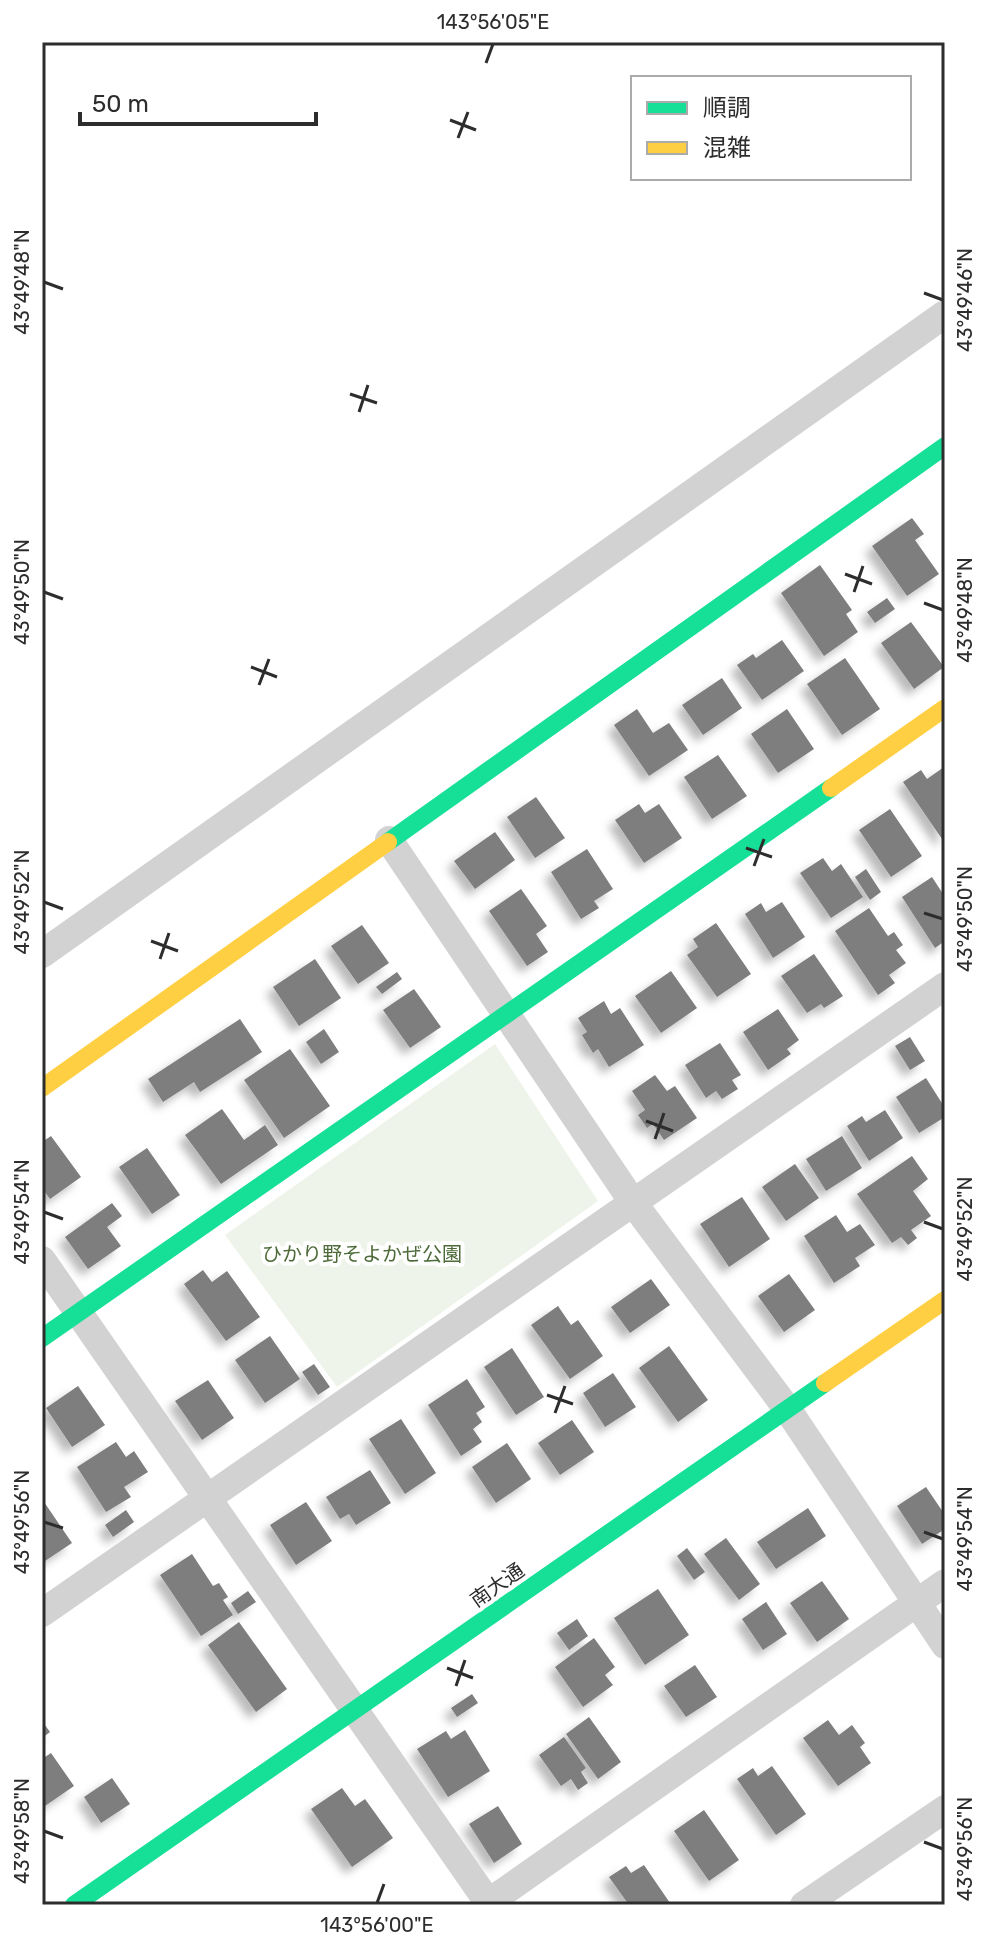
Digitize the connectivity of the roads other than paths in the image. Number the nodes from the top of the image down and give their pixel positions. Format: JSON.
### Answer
{"nodes":[{"id":1,"x":945,"y":314,"type":"edge"},
{"id":2,"x":943,"y":451,"type":"edge"},
{"id":3,"x":945,"y":708,"type":"edge"},
{"id":4,"x":389,"y":840,"type":"junction"},
{"id":5,"x":42,"y":954,"type":"edge"},
{"id":6,"x":945,"y":986,"type":"edge"},
{"id":7,"x":506,"y":1013,"type":"junction"},
{"id":8,"x":42,"y":1088,"type":"edge"},
{"id":9,"x":634,"y":1204,"type":"junction"},
{"id":10,"x":42,"y":1260,"type":"edge"},
{"id":11,"x":945,"y":1300,"type":"edge"},
{"id":12,"x":78,"y":1312,"type":"junction"},
{"id":13,"x":42,"y":1338,"type":"edge"},
{"id":14,"x":788,"y":1410,"type":"junction"},
{"id":15,"x":205,"y":1499,"type":"junction"},
{"id":16,"x":945,"y":1583,"type":"edge"},
{"id":17,"x":916,"y":1602,"type":"junction"},
{"id":18,"x":42,"y":1613,"type":"edge"},
{"id":19,"x":945,"y":1645,"type":"edge"},
{"id":20,"x":355,"y":1710,"type":"junction"},
{"id":21,"x":945,"y":1809,"type":"edge"},
{"id":22,"x":487,"y":1904,"type":"edge"},
{"id":23,"x":74,"y":1905,"type":"edge"},
{"id":24,"x":804,"y":1905,"type":"edge"}],
"edges":[{"from":1,"to":5,"type":"street"},
{"from":2,"to":4,"type":"street"},
{"from":3,"to":7,"type":"street"},
{"from":4,"to":7,"type":"street"},
{"from":4,"to":8,"type":"street"},
{"from":6,"to":9,"type":"street"},
{"from":7,"to":9,"type":"street"},
{"from":7,"to":12,"type":"street"},
{"from":9,"to":14,"type":"street"},
{"from":9,"to":15,"type":"street"},
{"from":10,"to":12,"type":"street"},
{"from":11,"to":14,"type":"street","name":"南大通"},
{"from":12,"to":13,"type":"street"},
{"from":12,"to":15,"type":"street"},
{"from":14,"to":17,"type":"street"},
{"from":14,"to":20,"type":"street","name":"南大通"},
{"from":15,"to":18,"type":"street"},
{"from":15,"to":20,"type":"street"},
{"from":16,"to":17,"type":"street"},
{"from":17,"to":19,"type":"street"},
{"from":17,"to":22,"type":"street"},
{"from":20,"to":22,"type":"street"},
{"from":20,"to":23,"type":"street","name":"南大通"},
{"from":21,"to":24,"type":"street"}]}
